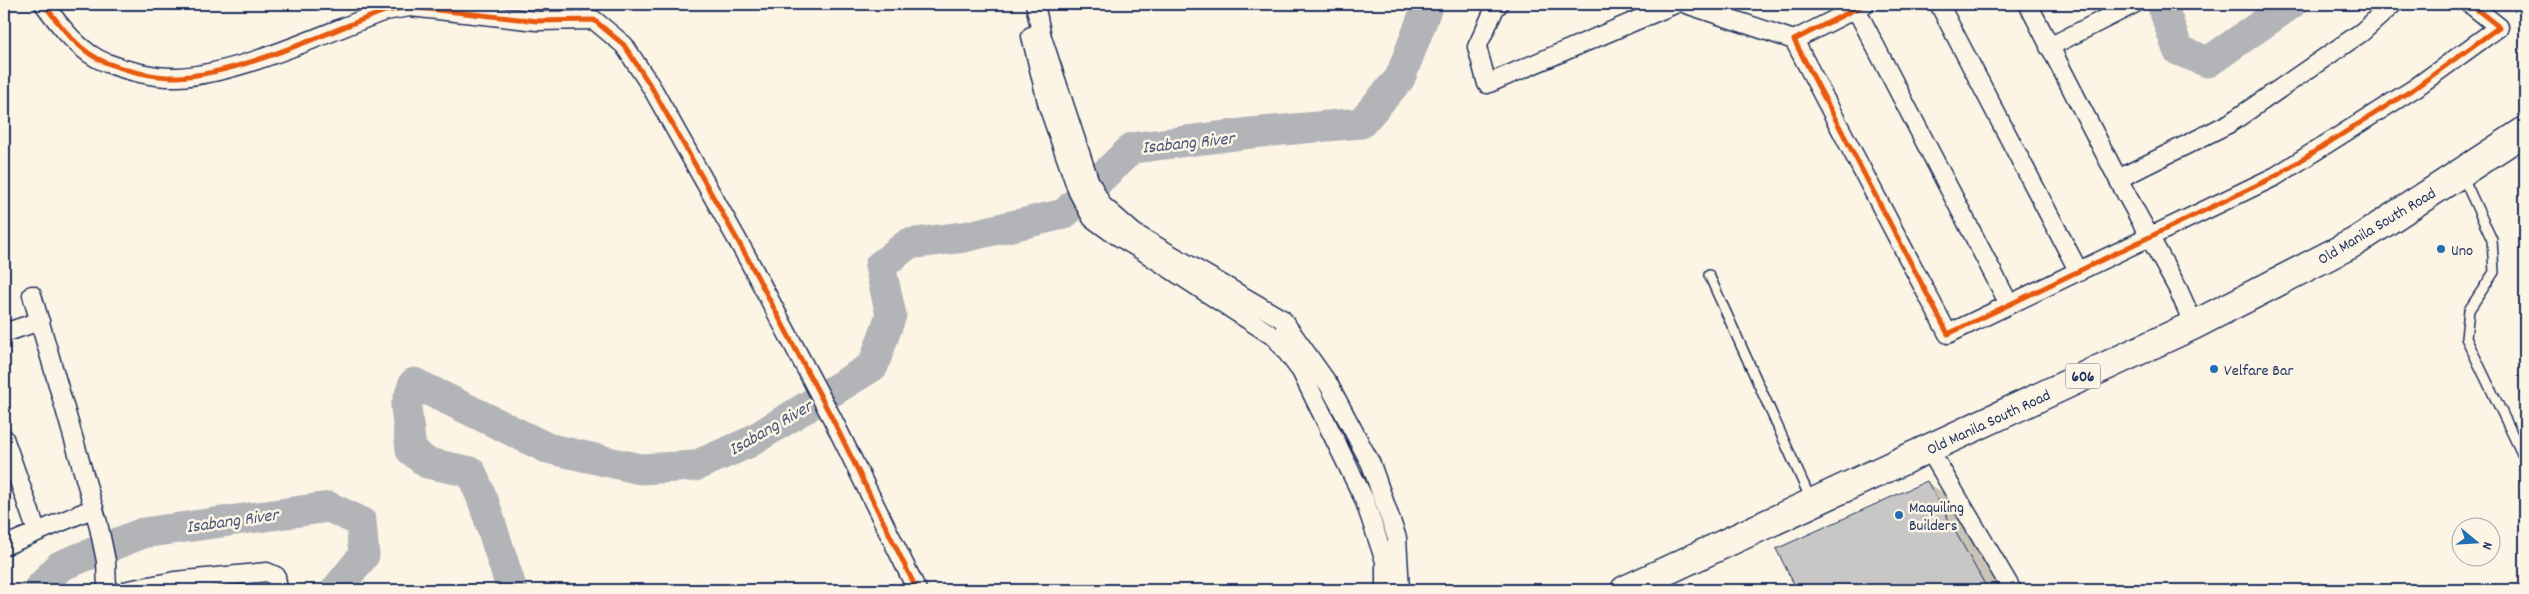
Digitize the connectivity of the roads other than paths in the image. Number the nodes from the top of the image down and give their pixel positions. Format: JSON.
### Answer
{"nodes":[{"id":1,"x":44,"y":4,"type":"edge"},
{"id":2,"x":1023,"y":4,"type":"edge"},
{"id":3,"x":1035,"y":4,"type":"edge"},
{"id":4,"x":1499,"y":4,"type":"edge"},
{"id":5,"x":1675,"y":4,"type":"edge"},
{"id":6,"x":1686,"y":4,"type":"edge"},
{"id":7,"x":1940,"y":4,"type":"edge"},
{"id":8,"x":2028,"y":4,"type":"edge"},
{"id":9,"x":2392,"y":4,"type":"edge"},
{"id":10,"x":2470,"y":4,"type":"edge"},
{"id":11,"x":1860,"y":6,"type":"edge"},
{"id":12,"x":2125,"y":6,"type":"edge"},
{"id":13,"x":1794,"y":40,"type":"junction"},
{"id":14,"x":2049,"y":47,"type":"junction"},
{"id":15,"x":2525,"y":131,"type":"edge"},
{"id":16,"x":2461,"y":173,"type":"junction"},
{"id":17,"x":2118,"y":179,"type":"junction"},
{"id":18,"x":1083,"y":186,"type":"junction"},
{"id":19,"x":1097,"y":212,"type":"junction"},
{"id":20,"x":2151,"y":238,"type":"junction"},
{"id":21,"x":2079,"y":272,"type":"junction"},
{"id":22,"x":1709,"y":275,"type":"dead end"},
{"id":23,"x":32,"y":295,"type":"dead end"},
{"id":24,"x":2010,"y":304,"type":"junction"},
{"id":25,"x":40,"y":321,"type":"junction"},
{"id":26,"x":2194,"y":325,"type":"junction"},
{"id":27,"x":4,"y":333,"type":"edge"},
{"id":28,"x":4,"y":438,"type":"edge"},
{"id":29,"x":1929,"y":449,"type":"junction"},
{"id":30,"x":2525,"y":460,"type":"edge"},
{"id":31,"x":1812,"y":502,"type":"junction"},
{"id":32,"x":96,"y":515,"type":"junction"},
{"id":33,"x":37,"y":532,"type":"junction"},
{"id":34,"x":4,"y":546,"type":"edge"},
{"id":35,"x":107,"y":590,"type":"edge"},
{"id":36,"x":128,"y":590,"type":"edge"},
{"id":37,"x":278,"y":590,"type":"edge"},
{"id":38,"x":917,"y":590,"type":"edge"},
{"id":39,"x":1385,"y":590,"type":"edge"},
{"id":40,"x":1400,"y":590,"type":"edge"},
{"id":41,"x":1625,"y":590,"type":"edge"},
{"id":42,"x":2012,"y":590,"type":"edge"}],
"edges":[{"from":1,"to":38,"type":"street"},
{"from":2,"to":18,"type":"street"},
{"from":3,"to":18,"type":"street"},
{"from":4,"to":5,"type":"street"},
{"from":6,"to":13,"type":"street"},
{"from":7,"to":21,"type":"street"},
{"from":8,"to":14,"type":"street"},
{"from":9,"to":17,"type":"street"},
{"from":10,"to":20,"type":"street"},
{"from":11,"to":13,"type":"street"},
{"from":11,"to":24,"type":"street"},
{"from":12,"to":14,"type":"street"},
{"from":13,"to":24,"type":"street"},
{"from":14,"to":17,"type":"street"},
{"from":15,"to":16,"type":"main road","name":"Old Manila South Road","number":"606"},
{"from":16,"to":26,"type":"main road","name":"Old Manila South Road","number":"606"},
{"from":16,"to":30,"type":"lane"},
{"from":17,"to":20,"type":"street"},
{"from":18,"to":19,"type":"street"},
{"from":19,"to":39,"type":"street"},
{"from":19,"to":40,"type":"street"},
{"from":20,"to":21,"type":"street"},
{"from":20,"to":26,"type":"street"},
{"from":21,"to":24,"type":"street"},
{"from":22,"to":31,"type":"lane"},
{"from":23,"to":25,"type":"street"},
{"from":25,"to":27,"type":"street"},
{"from":25,"to":32,"type":"street"},
{"from":26,"to":29,"type":"main road","name":"Old Manila South Road","number":"606"},
{"from":28,"to":33,"type":"street"},
{"from":29,"to":31,"type":"main road","name":"Old Manila South Road","number":"606"},
{"from":29,"to":42,"type":"street"},
{"from":31,"to":41,"type":"main road","name":"Old Manila South Road","number":"606"},
{"from":32,"to":33,"type":"street"},
{"from":32,"to":35,"type":"street"},
{"from":33,"to":34,"type":"street"},
{"from":36,"to":37,"type":"street"}]}
